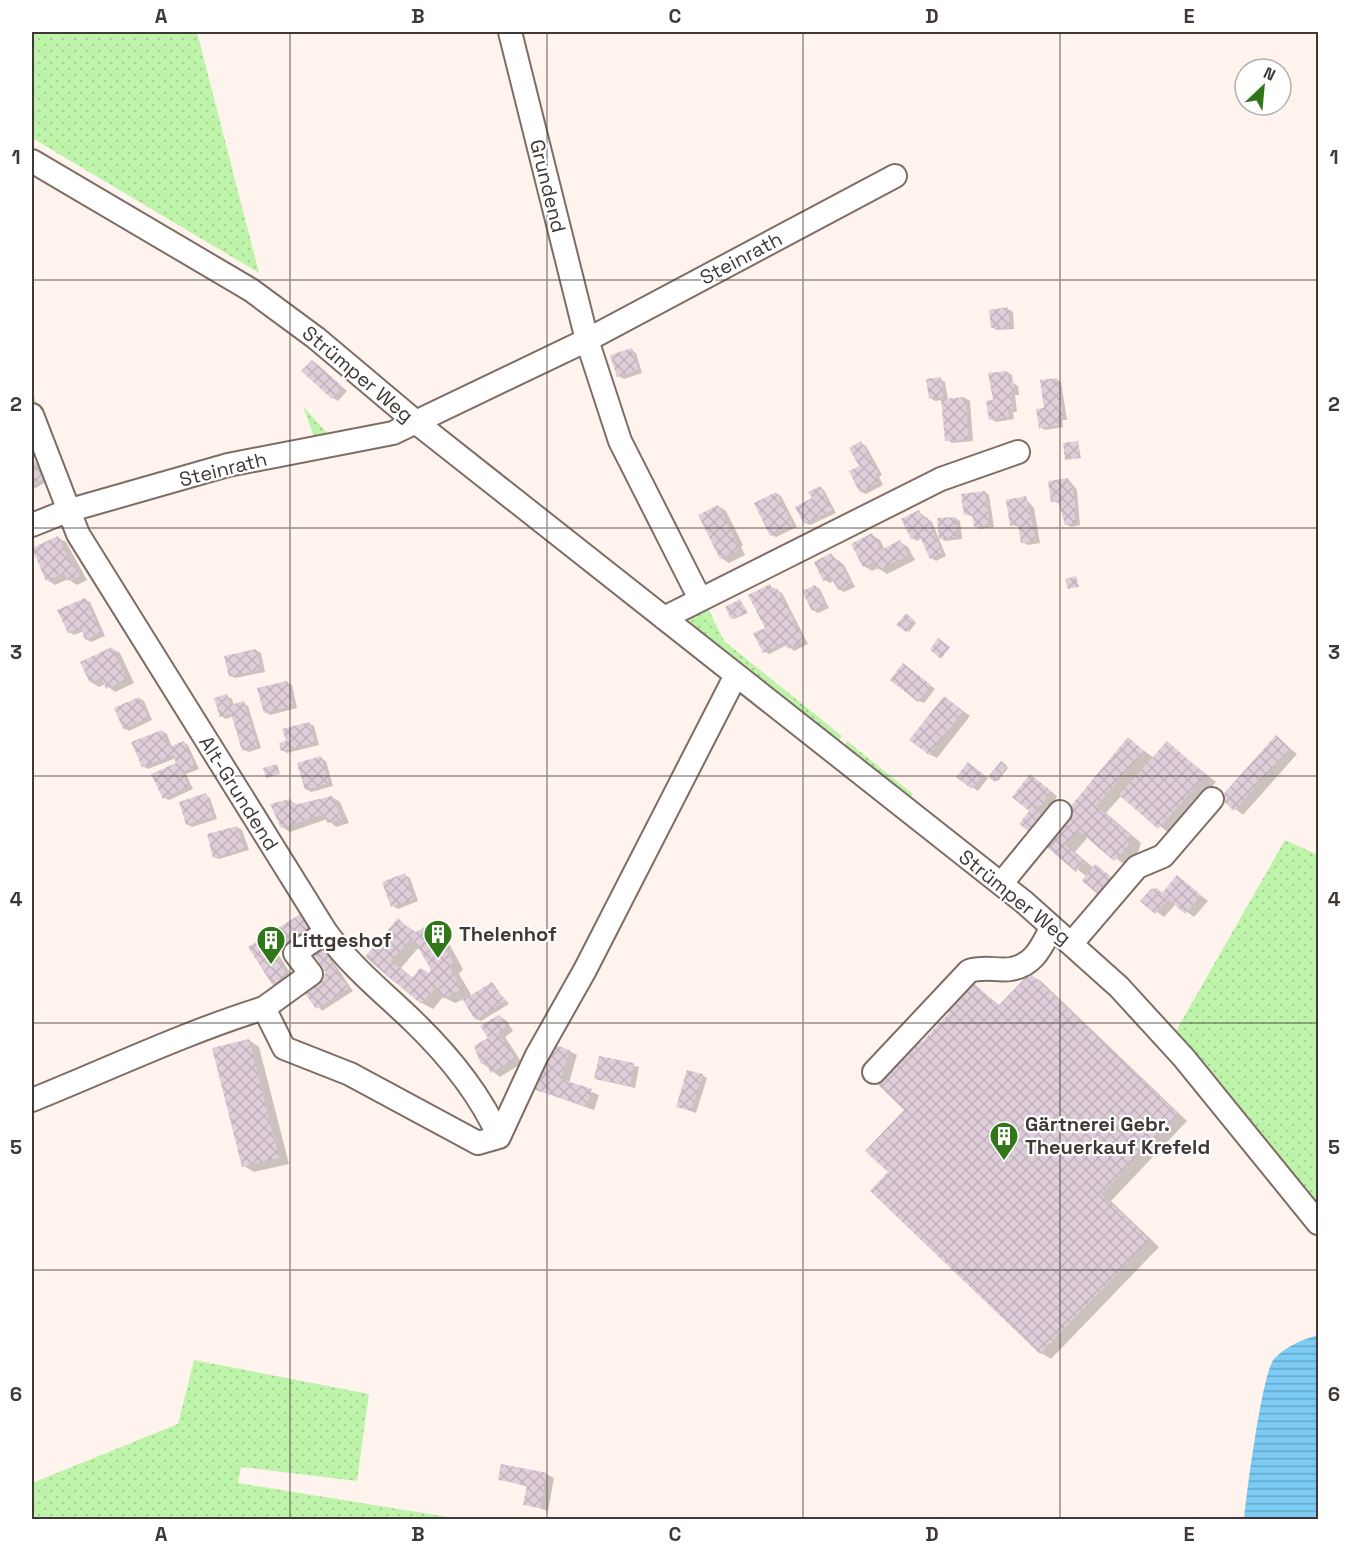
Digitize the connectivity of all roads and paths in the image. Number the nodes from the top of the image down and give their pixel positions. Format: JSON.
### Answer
{"nodes":[{"id":1,"x":510,"y":32,"type":"edge"},
{"id":2,"x":32,"y":160,"type":"edge"},
{"id":3,"x":896,"y":176,"type":"dead end"},
{"id":4,"x":587,"y":340,"type":"junction"},
{"id":5,"x":32,"y":415,"type":"edge"},
{"id":6,"x":417,"y":423,"type":"junction"},
{"id":7,"x":1018,"y":452,"type":"dead end"},
{"id":8,"x":67,"y":511,"type":"junction"},
{"id":9,"x":32,"y":525,"type":"edge"},
{"id":10,"x":700,"y":599,"type":"junction"},
{"id":11,"x":664,"y":618,"type":"junction"},
{"id":12,"x":736,"y":675,"type":"junction"},
{"id":13,"x":1212,"y":799,"type":"dead end"},
{"id":14,"x":1060,"y":812,"type":"dead end"},
{"id":15,"x":1001,"y":884,"type":"junction"},
{"id":16,"x":1052,"y":927,"type":"junction"},
{"id":17,"x":326,"y":932,"type":"junction"},
{"id":18,"x":1072,"y":943,"type":"junction"},
{"id":19,"x":264,"y":1008,"type":"junction"},
{"id":20,"x":874,"y":1072,"type":"dead end"},
{"id":21,"x":32,"y":1100,"type":"edge"},
{"id":22,"x":499,"y":1137,"type":"junction"},
{"id":23,"x":1318,"y":1223,"type":"edge"}],
"edges":[{"from":1,"to":4,"type":"street","name":"Grundend"},
{"from":2,"to":6,"type":"street","name":"Strümper Weg"},
{"from":3,"to":4,"type":"street","name":"Steinrath"},
{"from":4,"to":6,"type":"street"},
{"from":4,"to":10,"type":"street","name":"Grundend"},
{"from":5,"to":8,"type":"street","name":"Alt-Grundend"},
{"from":6,"to":8,"type":"street","name":"Steinrath"},
{"from":6,"to":11,"type":"street","name":"Strümper Weg"},
{"from":7,"to":10,"type":"street"},
{"from":8,"to":9,"type":"street","name":"Steinrath"},
{"from":8,"to":17,"type":"street","name":"Alt-Grundend"},
{"from":10,"to":11,"type":"street"},
{"from":11,"to":12,"type":"street","name":"Strümper Weg"},
{"from":12,"to":15,"type":"street","name":"Strümper Weg"},
{"from":12,"to":22,"type":"street"},
{"from":13,"to":18,"type":"street"},
{"from":14,"to":15,"type":"street"},
{"from":15,"to":16,"type":"street","name":"Strümper Weg"},
{"from":16,"to":18,"type":"street","name":"Strümper Weg"},
{"from":16,"to":20,"type":"street"},
{"from":17,"to":19,"type":"street"},
{"from":17,"to":22,"type":"street","name":"Alt-Grundend"},
{"from":18,"to":23,"type":"street","name":"Strümper Weg"},
{"from":19,"to":21,"type":"street"},
{"from":19,"to":22,"type":"street"}]}
